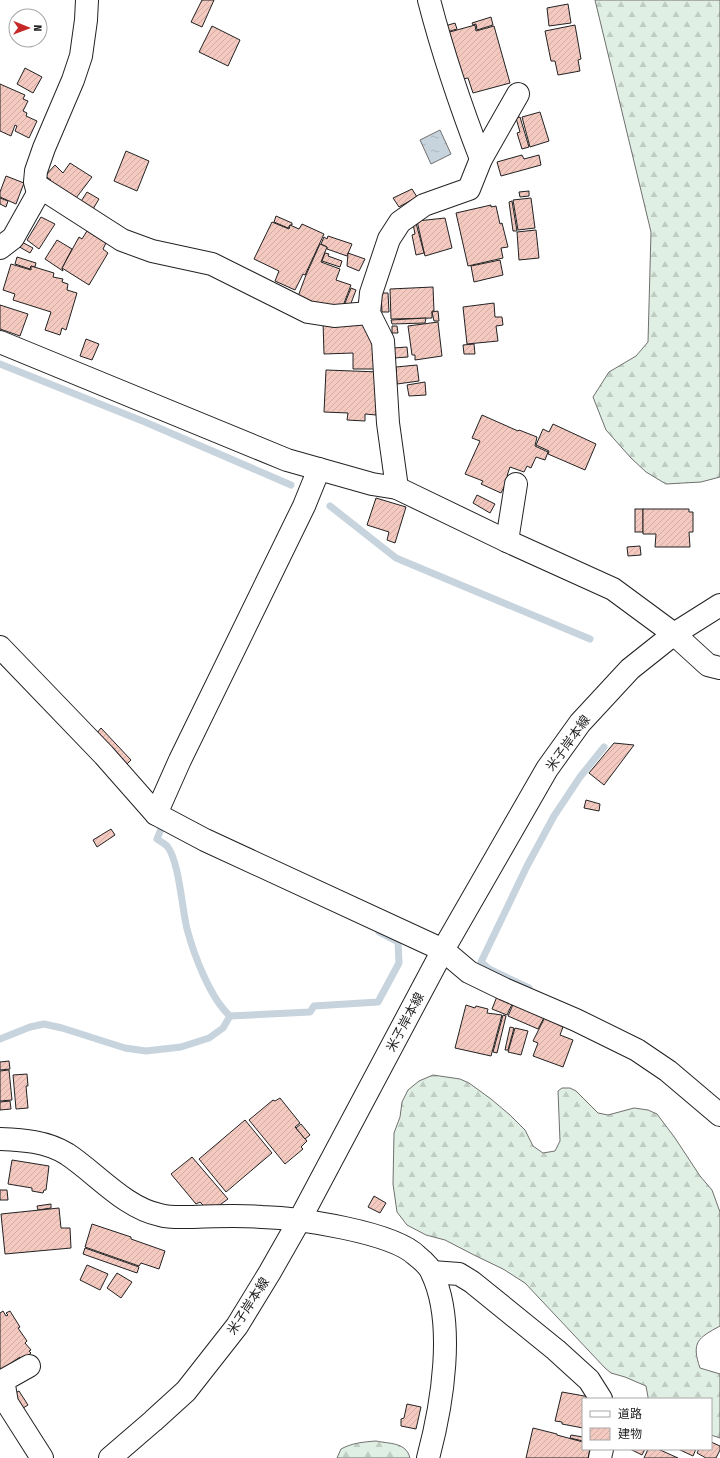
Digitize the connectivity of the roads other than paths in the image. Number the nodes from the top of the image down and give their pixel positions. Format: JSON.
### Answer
{"nodes":[{"id":1,"x":87,"y":0,"type":"edge"},
{"id":2,"x":429,"y":0,"type":"edge"},
{"id":3,"x":518,"y":94,"type":"dead end"},
{"id":4,"x":481,"y":159,"type":"junction"},
{"id":5,"x":38,"y":193,"type":"junction"},
{"id":6,"x":0,"y":248,"type":"edge"},
{"id":7,"x":369,"y":313,"type":"junction"},
{"id":8,"x":0,"y":342,"type":"edge"},
{"id":9,"x":319,"y":469,"type":"junction"},
{"id":10,"x":516,"y":484,"type":"dead end"},
{"id":11,"x":397,"y":488,"type":"junction"},
{"id":12,"x":508,"y":541,"type":"junction"},
{"id":13,"x":720,"y":605,"type":"edge"},
{"id":14,"x":674,"y":634,"type":"junction"},
{"id":15,"x":0,"y":647,"type":"edge"},
{"id":16,"x":720,"y":668,"type":"edge"},
{"id":17,"x":156,"y":814,"type":"junction"},
{"id":18,"x":443,"y":950,"type":"junction"},
{"id":19,"x":720,"y":1114,"type":"edge"},
{"id":20,"x":0,"y":1139,"type":"edge"},
{"id":21,"x":299,"y":1221,"type":"junction"},
{"id":22,"x":432,"y":1272,"type":"junction"},
{"id":23,"x":29,"y":1366,"type":"dead end"},
{"id":24,"x":600,"y":1398,"type":"edge"},
{"id":25,"x":42,"y":1458,"type":"edge"},
{"id":26,"x":110,"y":1458,"type":"edge"},
{"id":27,"x":428,"y":1458,"type":"edge"}],
"edges":[{"from":1,"to":5,"type":"street"},
{"from":2,"to":4,"type":"street"},
{"from":3,"to":4,"type":"street"},
{"from":4,"to":7,"type":"street"},
{"from":5,"to":6,"type":"street"},
{"from":5,"to":7,"type":"street"},
{"from":7,"to":11,"type":"street"},
{"from":8,"to":9,"type":"street"},
{"from":9,"to":11,"type":"street"},
{"from":9,"to":17,"type":"street"},
{"from":10,"to":12,"type":"street"},
{"from":11,"to":12,"type":"street"},
{"from":12,"to":14,"type":"street"},
{"from":13,"to":14,"type":"street","name":"米子岸本線"},
{"from":14,"to":16,"type":"street"},
{"from":14,"to":18,"type":"street","name":"米子岸本線"},
{"from":15,"to":17,"type":"street"},
{"from":17,"to":18,"type":"street"},
{"from":18,"to":19,"type":"street"},
{"from":18,"to":21,"type":"street","name":"米子岸本線"},
{"from":20,"to":21,"type":"street"},
{"from":21,"to":22,"type":"street"},
{"from":21,"to":26,"type":"street","name":"米子岸本線"},
{"from":22,"to":24,"type":"street"},
{"from":22,"to":27,"type":"street"},
{"from":23,"to":25,"type":"street"}]}
